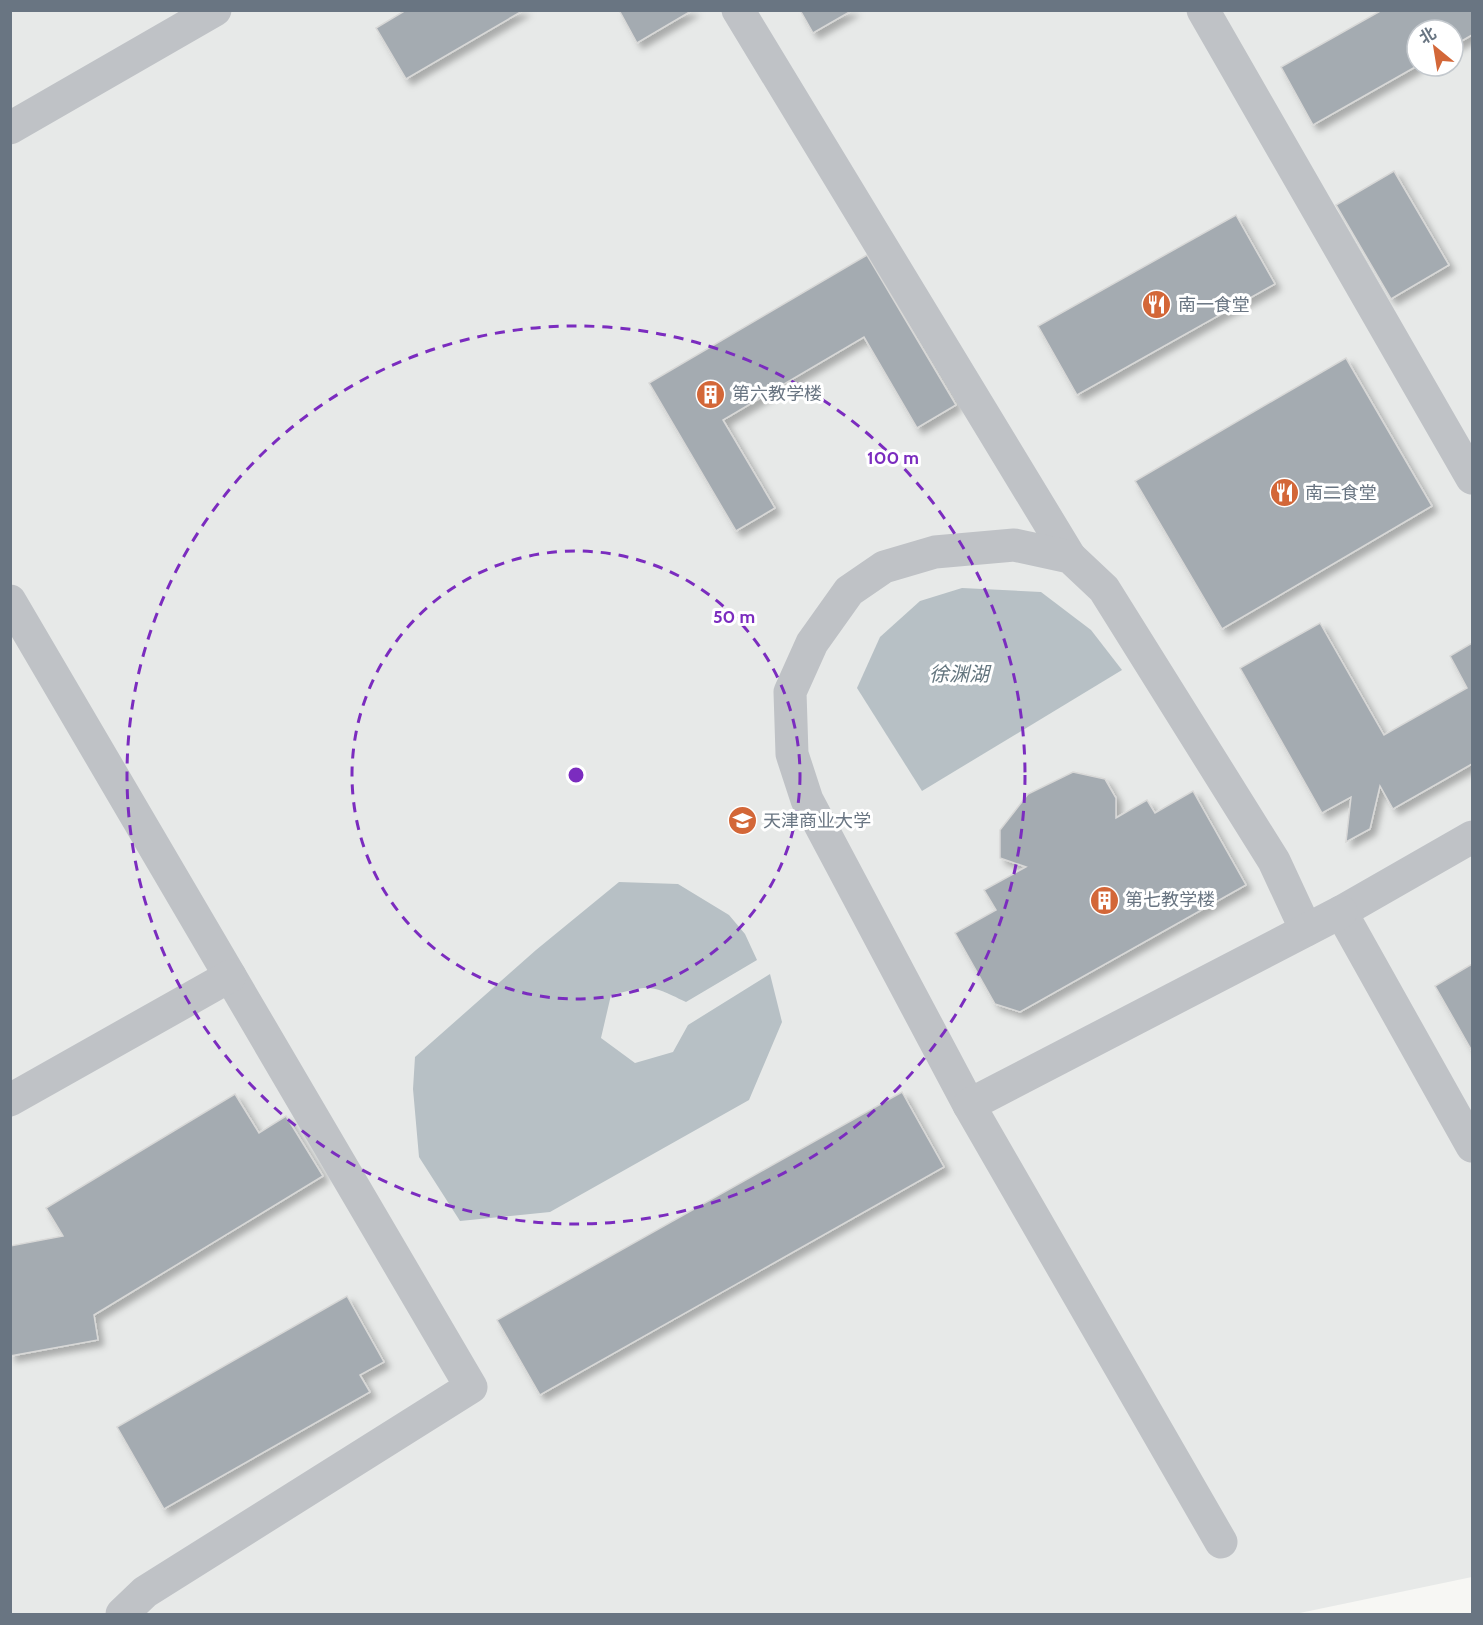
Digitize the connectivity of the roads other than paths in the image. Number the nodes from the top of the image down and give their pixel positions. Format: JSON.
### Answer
{"nodes":[{"id":1,"x":215,"y":10,"type":"edge"},
{"id":2,"x":738,"y":10,"type":"edge"},
{"id":3,"x":1203,"y":10,"type":"edge"},
{"id":4,"x":10,"y":128,"type":"edge"},
{"id":5,"x":1473,"y":478,"type":"edge"},
{"id":6,"x":1070,"y":557,"type":"junction"},
{"id":7,"x":10,"y":601,"type":"edge"},
{"id":8,"x":1473,"y":837,"type":"edge"},
{"id":9,"x":1341,"y":912,"type":"junction"},
{"id":10,"x":1306,"y":930,"type":"junction"},
{"id":11,"x":230,"y":976,"type":"junction"},
{"id":12,"x":10,"y":1100,"type":"edge"},
{"id":13,"x":969,"y":1105,"type":"junction"},
{"id":14,"x":1473,"y":1146,"type":"edge"},
{"id":15,"x":1221,"y":1542,"type":"dead end"},
{"id":16,"x":122,"y":1614,"type":"edge"}],
"edges":[{"from":1,"to":4,"type":"street"},
{"from":2,"to":6,"type":"street"},
{"from":3,"to":5,"type":"street"},
{"from":6,"to":10,"type":"street"},
{"from":6,"to":13,"type":"street"},
{"from":7,"to":11,"type":"street"},
{"from":8,"to":9,"type":"street"},
{"from":9,"to":10,"type":"street"},
{"from":9,"to":14,"type":"street"},
{"from":10,"to":13,"type":"street"},
{"from":11,"to":12,"type":"street"},
{"from":11,"to":16,"type":"street"},
{"from":13,"to":15,"type":"street"}]}
